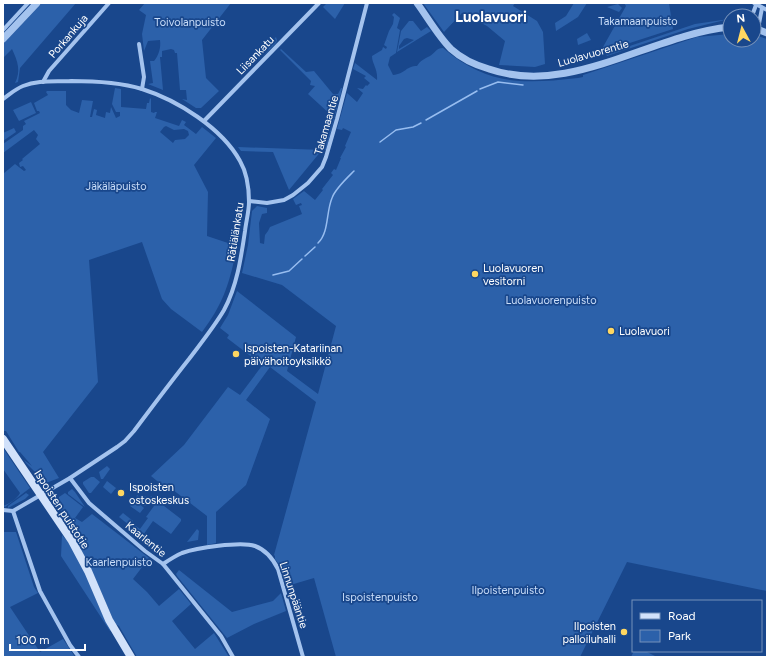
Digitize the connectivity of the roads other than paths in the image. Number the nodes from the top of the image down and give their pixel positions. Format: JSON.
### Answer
{"nodes":[{"id":1,"x":28,"y":3,"type":"edge"},
{"id":2,"x":37,"y":3,"type":"edge"},
{"id":3,"x":109,"y":3,"type":"edge"},
{"id":4,"x":319,"y":3,"type":"edge"},
{"id":5,"x":367,"y":3,"type":"edge"},
{"id":6,"x":417,"y":3,"type":"edge"},
{"id":7,"x":755,"y":4,"type":"edge"},
{"id":8,"x":762,"y":8,"type":"joint"},
{"id":9,"x":767,"y":10,"type":"edge"},
{"id":10,"x":722,"y":28,"type":"edge"},
{"id":11,"x":3,"y":30,"type":"edge"},
{"id":12,"x":3,"y":39,"type":"edge"},
{"id":13,"x":140,"y":44,"type":"dead end"},
{"id":14,"x":43,"y":82,"type":"junction"},
{"id":15,"x":142,"y":89,"type":"junction"},
{"id":16,"x":3,"y":99,"type":"edge"},
{"id":17,"x":204,"y":121,"type":"junction"},
{"id":18,"x":249,"y":201,"type":"junction"},
{"id":19,"x":3,"y":439,"type":"edge"},
{"id":20,"x":70,"y":478,"type":"junction"},
{"id":21,"x":41,"y":495,"type":"junction"},
{"id":22,"x":3,"y":510,"type":"edge"},
{"id":23,"x":13,"y":512,"type":"junction"},
{"id":24,"x":163,"y":564,"type":"junction"},
{"id":25,"x":79,"y":657,"type":"edge"},
{"id":26,"x":131,"y":657,"type":"edge"},
{"id":27,"x":233,"y":657,"type":"edge"},
{"id":28,"x":303,"y":657,"type":"edge"}],
"edges":[{"from":1,"to":11,"type":"street"},
{"from":2,"to":12,"type":"street"},
{"from":3,"to":14,"type":"street","name":"Porkankuja"},
{"from":4,"to":17,"type":"street","name":"Liisankatu"},
{"from":5,"to":18,"type":"street","name":"Takamaantie"},
{"from":6,"to":10,"type":"street","name":"Luolavuorentie"},
{"from":7,"to":8,"type":"street"},
{"from":8,"to":9,"type":"street"},
{"from":13,"to":15,"type":"street"},
{"from":14,"to":15,"type":"street","name":"Rätiälänkatu"},
{"from":14,"to":16,"type":"street","name":"Rätiälänkatu"},
{"from":15,"to":17,"type":"street","name":"Rätiälänkatu"},
{"from":17,"to":18,"type":"street","name":"Rätiälänkatu"},
{"from":18,"to":20,"type":"street","name":"Rätiälänkatu"},
{"from":19,"to":21,"type":"main road","name":"Ispoisten puistotie"},
{"from":20,"to":21,"type":"street","name":"Rätiälänkatu"},
{"from":20,"to":24,"type":"street","name":"Kaarlentie"},
{"from":21,"to":23,"type":"street","name":"Rätiälänkatu"},
{"from":21,"to":26,"type":"main road","name":"Ispoisten puistotie"},
{"from":22,"to":23,"type":"street"},
{"from":23,"to":25,"type":"street"},
{"from":24,"to":27,"type":"street","name":"Kaarlentie"},
{"from":24,"to":28,"type":"street","name":"Linnunpääntie"}]}
